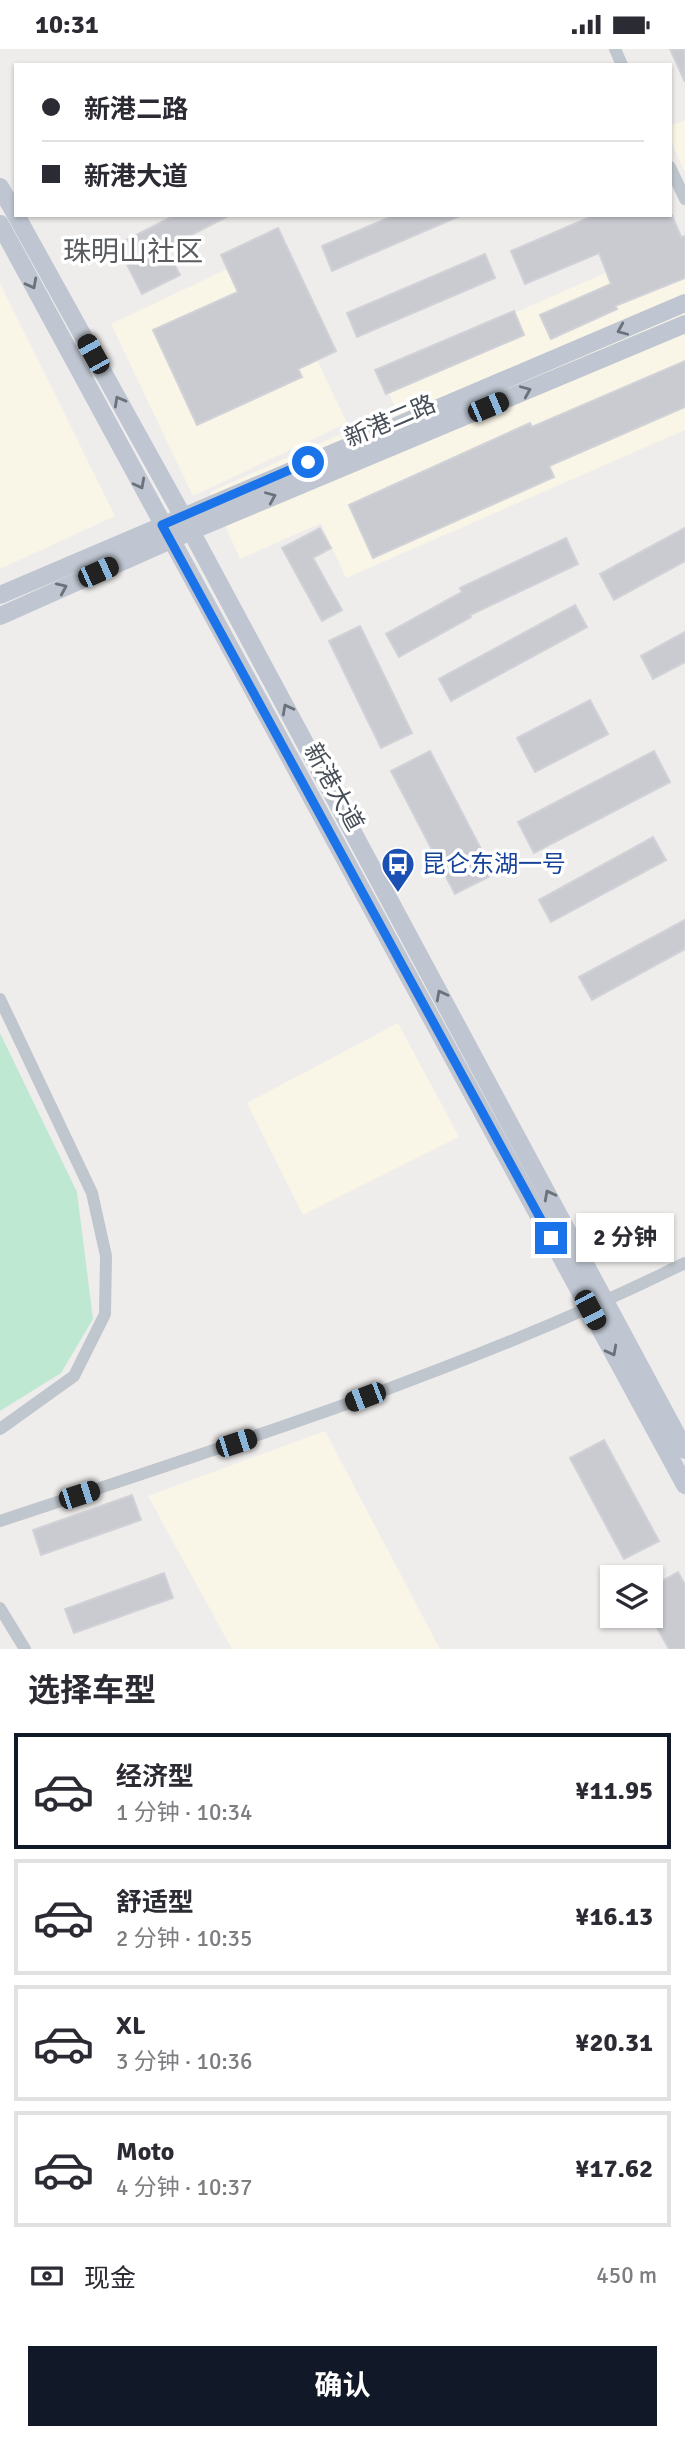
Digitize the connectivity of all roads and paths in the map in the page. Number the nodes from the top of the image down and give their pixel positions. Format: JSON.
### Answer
{"nodes":[{"id":1,"x":672,"y":171,"type":"edge"},
{"id":2,"x":0,"y":187,"type":"edge"},
{"id":3,"x":685,"y":199,"type":"edge"},
{"id":4,"x":14,"y":212,"type":"edge"},
{"id":5,"x":17,"y":217,"type":"edge"},
{"id":6,"x":0,"y":224,"type":"edge"},
{"id":7,"x":685,"y":303,"type":"edge"},
{"id":8,"x":685,"y":324,"type":"edge"},
{"id":9,"x":187,"y":523,"type":"junction"},
{"id":10,"x":167,"y":532,"type":"junction"},
{"id":11,"x":0,"y":595,"type":"edge"},
{"id":12,"x":0,"y":616,"type":"edge"},
{"id":13,"x":0,"y":999,"type":"edge"},
{"id":14,"x":685,"y":1263,"type":"edge"},
{"id":15,"x":607,"y":1302,"type":"junction"},
{"id":16,"x":590,"y":1310,"type":"junction"},
{"id":17,"x":0,"y":1429,"type":"edge"},
{"id":18,"x":685,"y":1450,"type":"edge"},
{"id":19,"x":685,"y":1485,"type":"edge"},
{"id":20,"x":0,"y":1521,"type":"edge"},
{"id":21,"x":0,"y":1608,"type":"edge"},
{"id":22,"x":25,"y":1649,"type":"edge"}],
"edges":[{"from":1,"to":3,"type":"street"},
{"from":2,"to":4,"type":"main road","name":"新港大道"},
{"from":9,"to":5,"type":"main road","name":"新港大道","one_way":true},
{"from":6,"to":10,"type":"main road","name":"新港大道","one_way":true},
{"from":7,"to":9,"type":"main road","name":"新港二路","one_way":true},
{"from":9,"to":8,"type":"main road","name":"新港二路","one_way":true},
{"from":9,"to":10,"type":"main road","name":"新港二路"},
{"from":15,"to":9,"type":"main road","name":"新港大道","one_way":true},
{"from":10,"to":11,"type":"main road","name":"新港二路"},
{"from":12,"to":10,"type":"main road","name":"新港二路","one_way":true},
{"from":10,"to":16,"type":"main road","name":"新港大道"},
{"from":13,"to":17,"type":"street"},
{"from":14,"to":15,"type":"street"},
{"from":15,"to":16,"type":"street"},
{"from":15,"to":18,"type":"main road","name":"新港大道"},
{"from":16,"to":19,"type":"main road","name":"新港大道","one_way":true},
{"from":16,"to":20,"type":"street"},
{"from":21,"to":22,"type":"street"}]}
